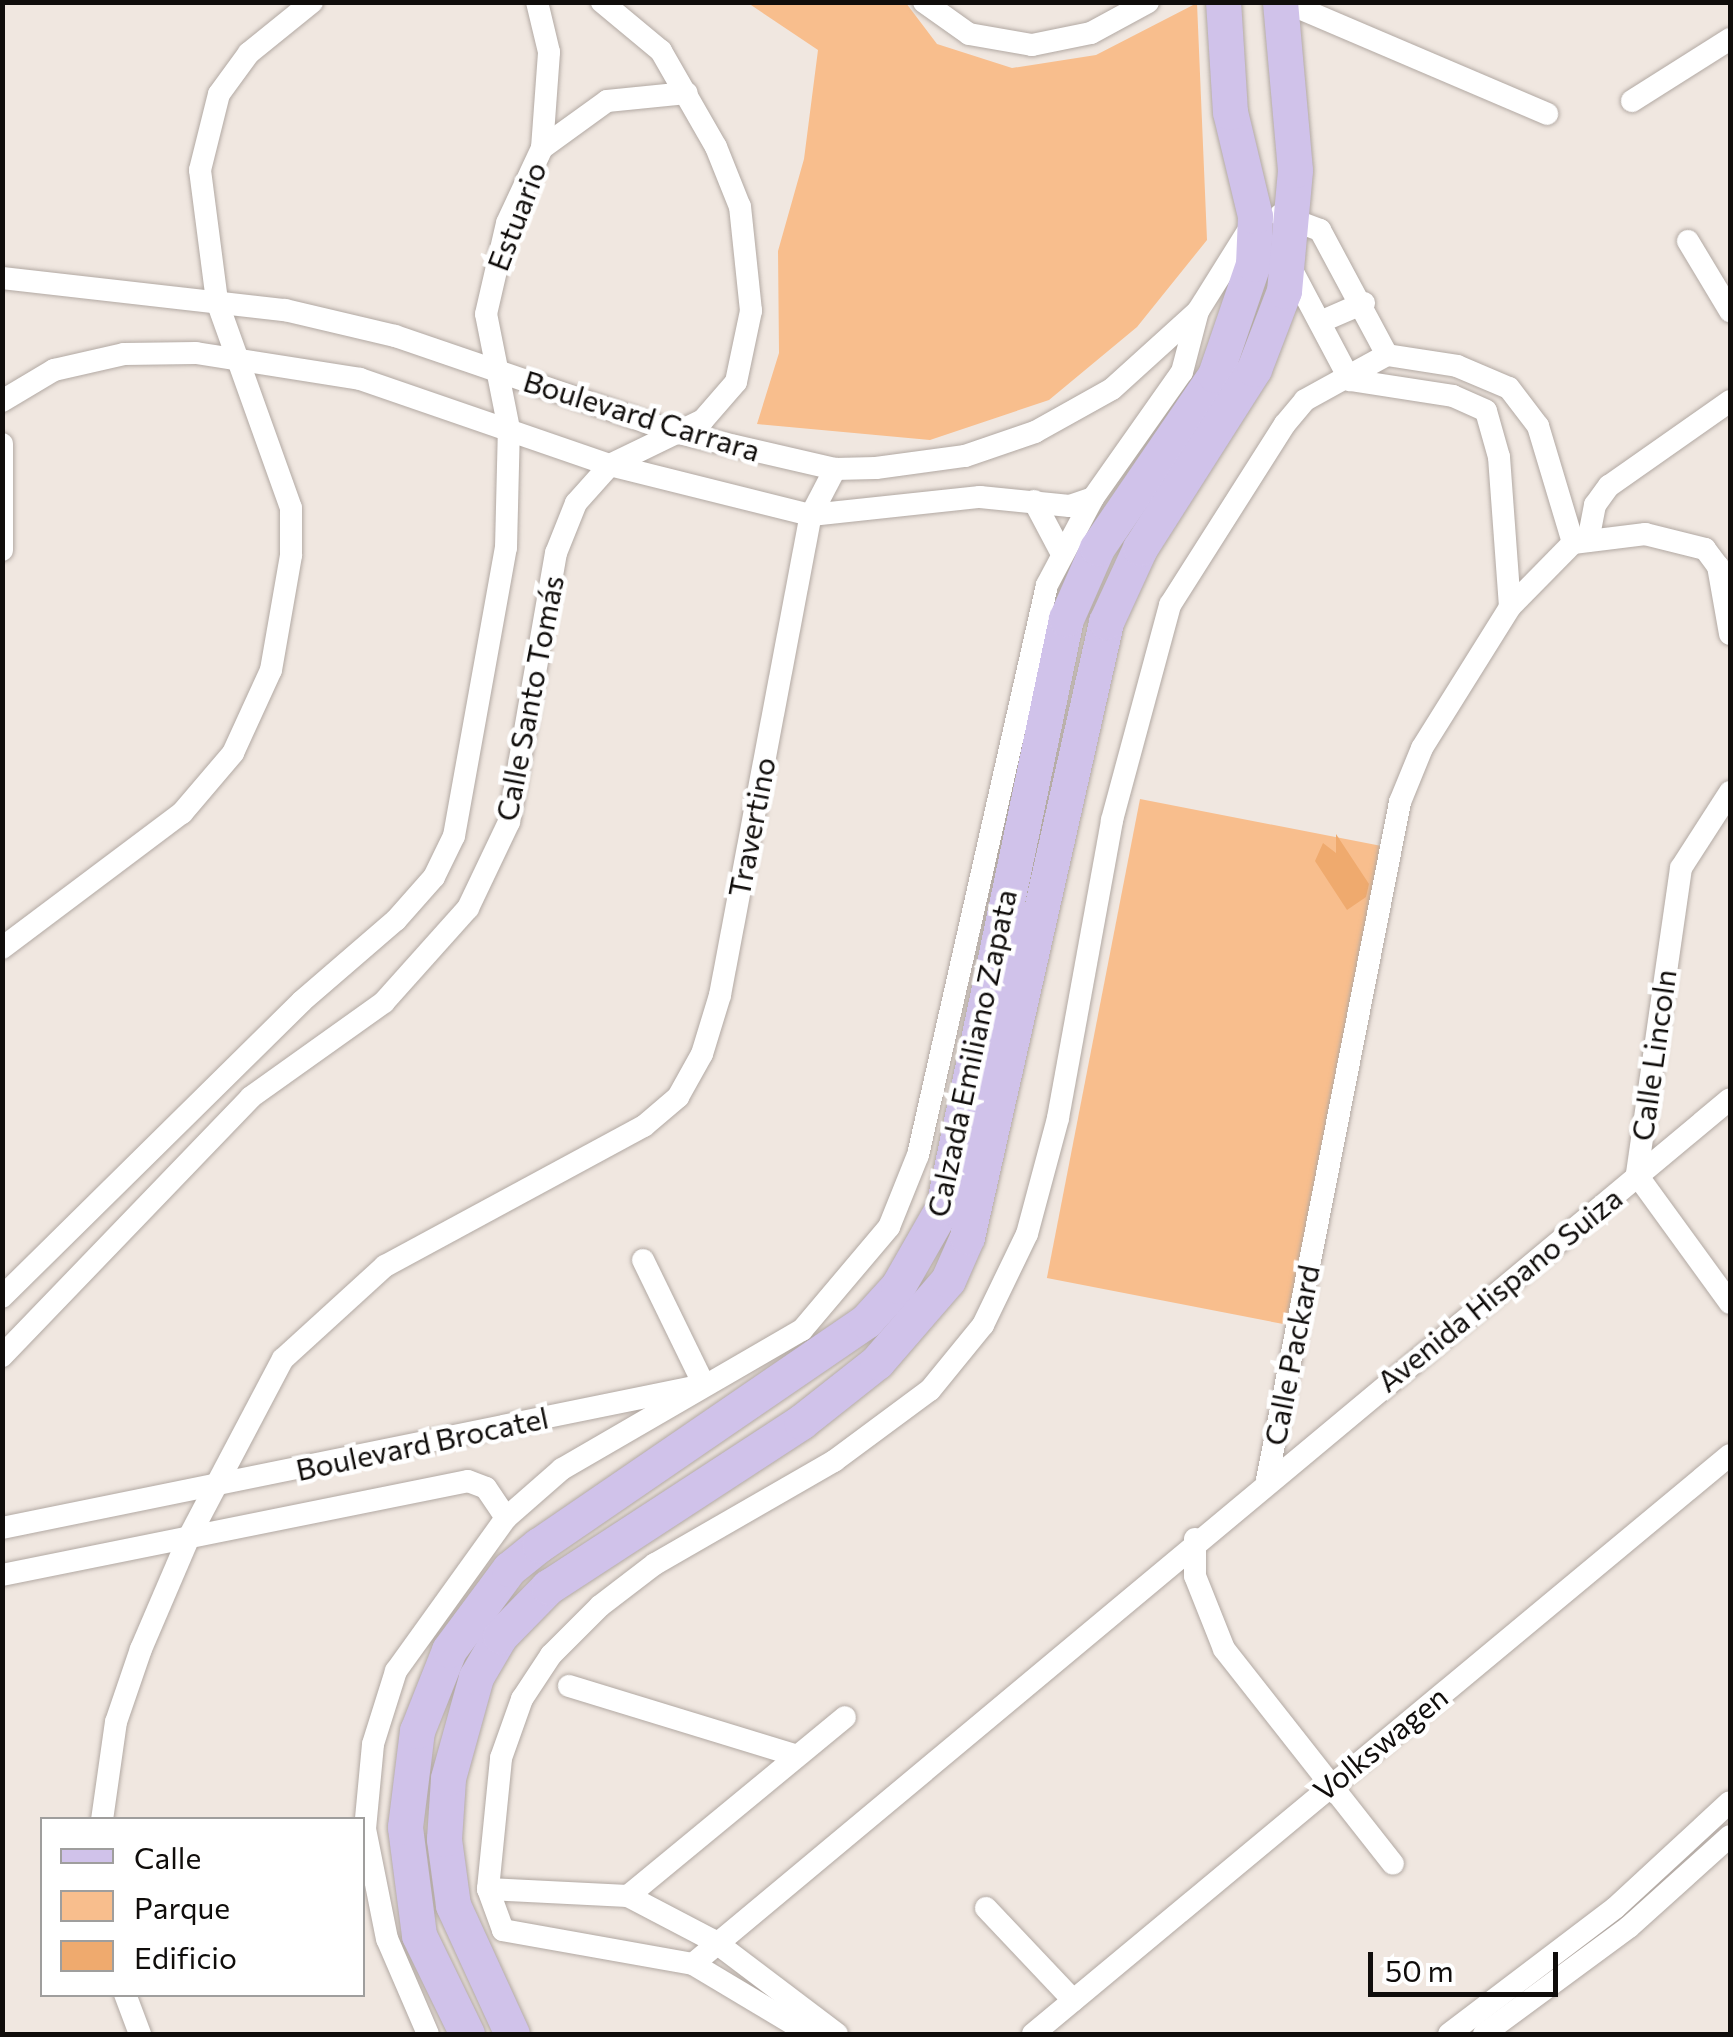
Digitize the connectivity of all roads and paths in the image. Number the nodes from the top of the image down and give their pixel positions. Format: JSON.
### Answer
{"nodes":[{"id":1,"x":312,"y":2,"type":"edge"},
{"id":2,"x":537,"y":2,"type":"edge"},
{"id":3,"x":602,"y":2,"type":"edge"},
{"id":4,"x":924,"y":2,"type":"edge"},
{"id":5,"x":1148,"y":2,"type":"edge"},
{"id":6,"x":1223,"y":2,"type":"edge"},
{"id":7,"x":1282,"y":2,"type":"edge"},
{"id":8,"x":1730,"y":39,"type":"edge"},
{"id":9,"x":687,"y":93,"type":"junction"},
{"id":10,"x":1632,"y":101,"type":"dead end"},
{"id":11,"x":1547,"y":114,"type":"dead end"},
{"id":12,"x":542,"y":148,"type":"junction"},
{"id":13,"x":1294,"y":214,"type":"junction"},
{"id":14,"x":1255,"y":216,"type":"junction"},
{"id":15,"x":1688,"y":240,"type":"dead end"},
{"id":16,"x":1290,"y":260,"type":"junction"},
{"id":17,"x":1240,"y":269,"type":"junction"},
{"id":18,"x":2,"y":278,"type":"edge"},
{"id":19,"x":217,"y":301,"type":"junction"},
{"id":20,"x":1364,"y":302,"type":"junction"},
{"id":21,"x":1198,"y":311,"type":"junction"},
{"id":22,"x":1730,"y":311,"type":"edge"},
{"id":23,"x":1320,"y":322,"type":"junction"},
{"id":24,"x":1388,"y":355,"type":"junction"},
{"id":25,"x":236,"y":357,"type":"junction"},
{"id":26,"x":494,"y":370,"type":"junction"},
{"id":27,"x":1350,"y":380,"type":"junction"},
{"id":28,"x":1509,"y":388,"type":"junction"},
{"id":29,"x":2,"y":401,"type":"edge"},
{"id":30,"x":1730,"y":401,"type":"edge"},
{"id":31,"x":1486,"y":411,"type":"junction"},
{"id":32,"x":509,"y":430,"type":"junction"},
{"id":33,"x":679,"y":433,"type":"junction"},
{"id":34,"x":2,"y":444,"type":"edge"},
{"id":35,"x":610,"y":465,"type":"junction"},
{"id":36,"x":835,"y":468,"type":"junction"},
{"id":37,"x":1093,"y":498,"type":"junction"},
{"id":38,"x":1034,"y":501,"type":"junction"},
{"id":39,"x":812,"y":515,"type":"junction"},
{"id":40,"x":1581,"y":542,"type":"junction"},
{"id":41,"x":2,"y":550,"type":"edge"},
{"id":42,"x":1061,"y":552,"type":"junction"},
{"id":43,"x":1510,"y":607,"type":"junction"},
{"id":44,"x":1730,"y":634,"type":"edge"},
{"id":45,"x":1730,"y":792,"type":"edge"},
{"id":46,"x":2,"y":948,"type":"edge"},
{"id":47,"x":1730,"y":1099,"type":"edge"},
{"id":48,"x":1637,"y":1176,"type":"junction"},
{"id":49,"x":643,"y":1260,"type":"dead end"},
{"id":50,"x":2,"y":1297,"type":"edge"},
{"id":51,"x":1730,"y":1303,"type":"edge"},
{"id":52,"x":2,"y":1356,"type":"edge"},
{"id":53,"x":704,"y":1385,"type":"junction"},
{"id":54,"x":1730,"y":1455,"type":"edge"},
{"id":55,"x":1267,"y":1480,"type":"junction"},
{"id":56,"x":219,"y":1484,"type":"junction"},
{"id":57,"x":506,"y":1518,"type":"junction"},
{"id":58,"x":2,"y":1528,"type":"edge"},
{"id":59,"x":189,"y":1537,"type":"junction"},
{"id":60,"x":1194,"y":1539,"type":"junction"},
{"id":61,"x":2,"y":1575,"type":"edge"},
{"id":62,"x":569,"y":1686,"type":"dead end"},
{"id":63,"x":845,"y":1717,"type":"dead end"},
{"id":64,"x":794,"y":1755,"type":"junction"},
{"id":65,"x":1330,"y":1783,"type":"junction"},
{"id":66,"x":1730,"y":1802,"type":"edge"},
{"id":67,"x":102,"y":1817,"type":"edge"},
{"id":68,"x":1730,"y":1836,"type":"edge"},
{"id":69,"x":1393,"y":1864,"type":"dead end"},
{"id":70,"x":488,"y":1889,"type":"junction"},
{"id":71,"x":628,"y":1896,"type":"junction"},
{"id":72,"x":986,"y":1908,"type":"dead end"},
{"id":73,"x":714,"y":1941,"type":"junction"},
{"id":74,"x":693,"y":1964,"type":"junction"},
{"id":75,"x":125,"y":1997,"type":"edge"},
{"id":76,"x":1073,"y":2000,"type":"junction"},
{"id":77,"x":140,"y":2034,"type":"edge"},
{"id":78,"x":428,"y":2034,"type":"edge"},
{"id":79,"x":467,"y":2034,"type":"edge"},
{"id":80,"x":512,"y":2034,"type":"edge"},
{"id":81,"x":810,"y":2034,"type":"edge"},
{"id":82,"x":837,"y":2034,"type":"edge"},
{"id":83,"x":1033,"y":2034,"type":"edge"},
{"id":84,"x":1449,"y":2034,"type":"edge"},
{"id":85,"x":1484,"y":2034,"type":"edge"}],
"edges":[{"from":1,"to":19,"type":"street"},
{"from":2,"to":12,"type":"street","name":"Estuario"},
{"from":3,"to":9,"type":"street"},
{"from":4,"to":5,"type":"street"},
{"from":6,"to":14,"type":"main road","name":"Calzada Emiliano Zapata"},
{"from":7,"to":11,"type":"street"},
{"from":7,"to":13,"type":"main road","name":"Calzada Emiliano Zapata"},
{"from":8,"to":10,"type":"street"},
{"from":9,"to":12,"type":"street"},
{"from":9,"to":33,"type":"street"},
{"from":12,"to":26,"type":"street","name":"Estuario"},
{"from":13,"to":14,"type":"street"},
{"from":13,"to":16,"type":"main road","name":"Calzada Emiliano Zapata"},
{"from":13,"to":20,"type":"street"},
{"from":14,"to":17,"type":"main road","name":"Calzada Emiliano Zapata"},
{"from":15,"to":22,"type":"street"},
{"from":16,"to":17,"type":"street"},
{"from":16,"to":23,"type":"street"},
{"from":16,"to":80,"type":"main road","name":"Calzada Emiliano Zapata"},
{"from":17,"to":21,"type":"street","name":"Boulevard Carrara"},
{"from":17,"to":79,"type":"main road","name":"Calzada Emiliano Zapata"},
{"from":18,"to":19,"type":"street","name":"Boulevard Carrara"},
{"from":19,"to":25,"type":"street"},
{"from":19,"to":26,"type":"street","name":"Boulevard Carrara"},
{"from":20,"to":23,"type":"street"},
{"from":20,"to":24,"type":"street"},
{"from":21,"to":36,"type":"street","name":"Boulevard Carrara"},
{"from":21,"to":37,"type":"street"},
{"from":23,"to":27,"type":"street"},
{"from":24,"to":27,"type":"street"},
{"from":24,"to":28,"type":"street"},
{"from":25,"to":29,"type":"street","name":"Boulevard Carrara"},
{"from":25,"to":32,"type":"street","name":"Boulevard Carrara"},
{"from":25,"to":46,"type":"street"},
{"from":26,"to":32,"type":"street","name":"Calle Santo Tomás"},
{"from":26,"to":33,"type":"street","name":"Boulevard Carrara"},
{"from":27,"to":31,"type":"street"},
{"from":27,"to":70,"type":"street"},
{"from":28,"to":31,"type":"street"},
{"from":28,"to":40,"type":"street"},
{"from":30,"to":40,"type":"street"},
{"from":31,"to":43,"type":"street"},
{"from":32,"to":35,"type":"street","name":"Boulevard Carrara"},
{"from":32,"to":50,"type":"street","name":"Calle Santo Tomás"},
{"from":33,"to":35,"type":"street","name":"Calle Santo Tomás"},
{"from":33,"to":36,"type":"street","name":"Boulevard Carrara"},
{"from":34,"to":41,"type":"street"},
{"from":35,"to":39,"type":"street","name":"Boulevard Carrara"},
{"from":35,"to":52,"type":"street","name":"Calle Santo Tomás"},
{"from":36,"to":39,"type":"street","name":"Travertino"},
{"from":37,"to":38,"type":"street","name":"Boulevard Carrara"},
{"from":37,"to":42,"type":"street"},
{"from":38,"to":39,"type":"street","name":"Boulevard Carrara"},
{"from":38,"to":42,"type":"street"},
{"from":39,"to":56,"type":"street","name":"Travertino"},
{"from":40,"to":43,"type":"street","name":"Calle Packard"},
{"from":40,"to":44,"type":"street"},
{"from":42,"to":53,"type":"street"},
{"from":43,"to":55,"type":"street","name":"Calle Packard"},
{"from":45,"to":48,"type":"street","name":"Calle Lincoln"},
{"from":47,"to":48,"type":"street","name":"Avenida Hispano Suiza"},
{"from":48,"to":51,"type":"street","name":"Calle Lincoln"},
{"from":48,"to":55,"type":"street","name":"Avenida Hispano Suiza"},
{"from":49,"to":53,"type":"street"},
{"from":53,"to":56,"type":"street","name":"Boulevard Brocatel"},
{"from":53,"to":57,"type":"street"},
{"from":54,"to":65,"type":"street","name":"Volkswagen"},
{"from":55,"to":60,"type":"street","name":"Calle Packard"},
{"from":56,"to":58,"type":"street","name":"Boulevard Brocatel"},
{"from":56,"to":59,"type":"street","name":"Travertino"},
{"from":57,"to":59,"type":"street","name":"Boulevard Brocatel"},
{"from":57,"to":78,"type":"street"},
{"from":59,"to":61,"type":"street","name":"Boulevard Brocatel"},
{"from":59,"to":67,"type":"street","name":"Travertino"},
{"from":60,"to":65,"type":"street"},
{"from":60,"to":73,"type":"street","name":"Calle Packard"},
{"from":62,"to":64,"type":"street"},
{"from":63,"to":64,"type":"street"},
{"from":64,"to":71,"type":"street"},
{"from":65,"to":69,"type":"street"},
{"from":65,"to":76,"type":"street","name":"Volkswagen"},
{"from":66,"to":84,"type":"street"},
{"from":68,"to":85,"type":"street"},
{"from":70,"to":71,"type":"street"},
{"from":70,"to":74,"type":"street"},
{"from":71,"to":73,"type":"street"},
{"from":72,"to":76,"type":"street"},
{"from":73,"to":74,"type":"street","name":"Calle Packard"},
{"from":73,"to":82,"type":"street"},
{"from":74,"to":81,"type":"street"},
{"from":75,"to":77,"type":"street"},
{"from":76,"to":83,"type":"street","name":"Volkswagen"}]}
